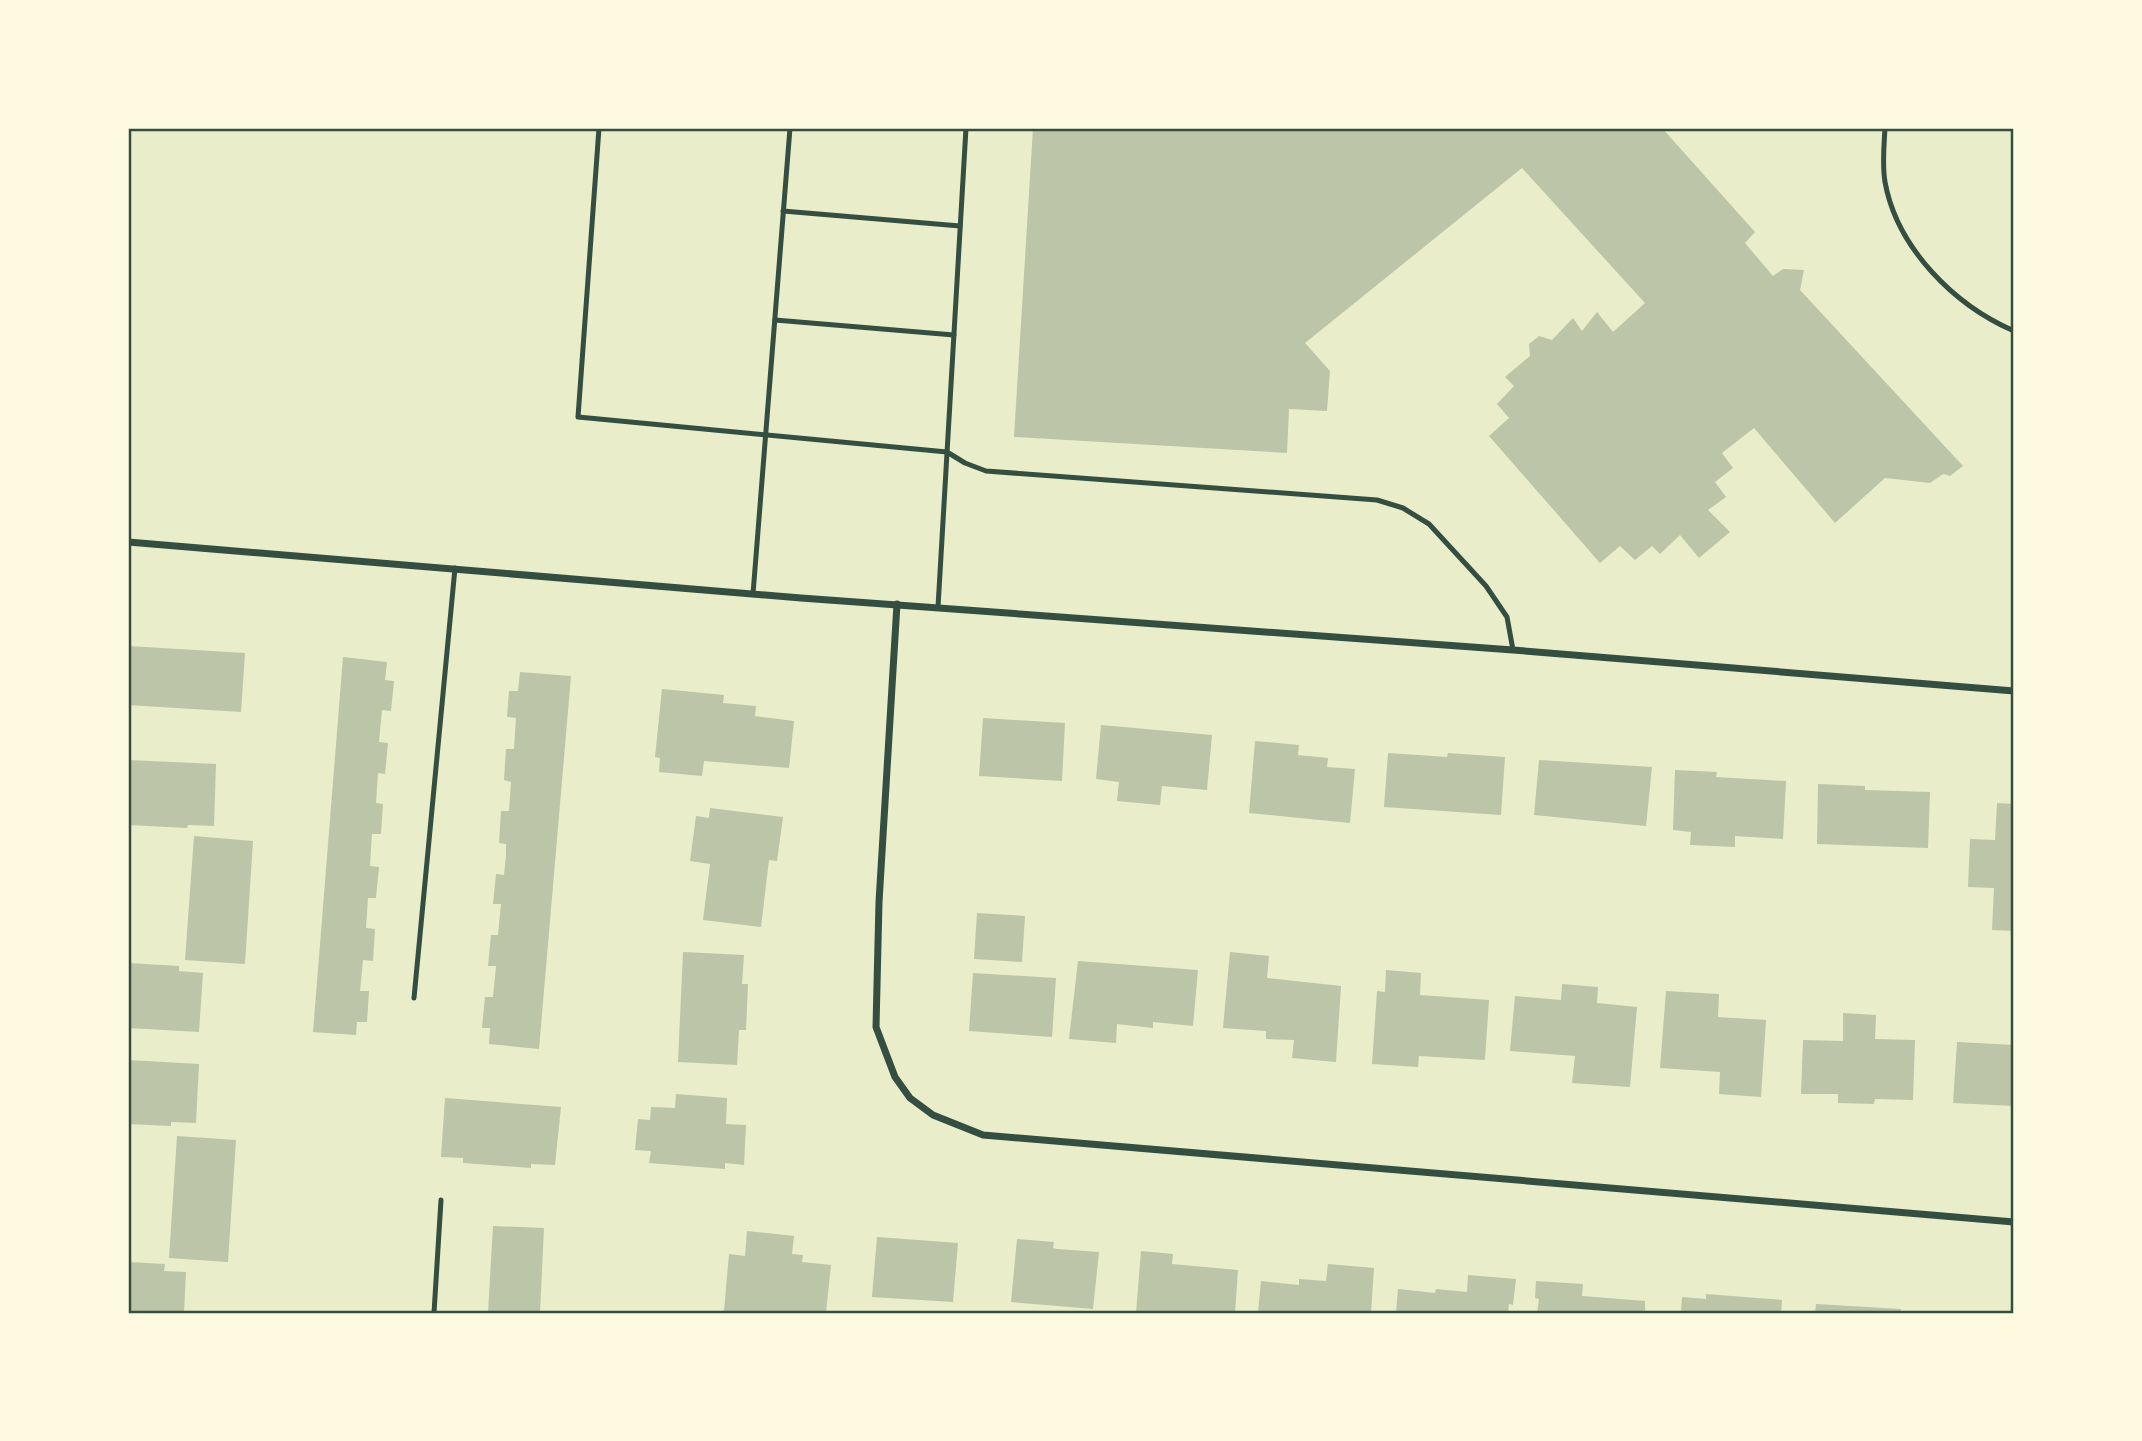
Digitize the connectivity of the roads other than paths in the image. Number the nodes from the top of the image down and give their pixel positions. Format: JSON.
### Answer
{"nodes":[{"id":1,"x":599,"y":128,"type":"edge"},
{"id":2,"x":790,"y":128,"type":"edge"},
{"id":3,"x":966,"y":128,"type":"edge"},
{"id":4,"x":1885,"y":128,"type":"edge"},
{"id":5,"x":783,"y":211,"type":"junction"},
{"id":6,"x":960,"y":226,"type":"junction"},
{"id":7,"x":775,"y":320,"type":"junction"},
{"id":8,"x":2014,"y":331,"type":"edge"},
{"id":9,"x":954,"y":335,"type":"junction"},
{"id":10,"x":765,"y":434,"type":"junction"},
{"id":11,"x":947,"y":452,"type":"junction"},
{"id":12,"x":128,"y":542,"type":"edge"},
{"id":13,"x":455,"y":568,"type":"junction"},
{"id":14,"x":753,"y":594,"type":"junction"},
{"id":15,"x":897,"y":604,"type":"junction"},
{"id":16,"x":938,"y":607,"type":"junction"},
{"id":17,"x":1513,"y":650,"type":"junction"},
{"id":18,"x":2014,"y":691,"type":"edge"},
{"id":19,"x":415,"y":998,"type":"dead end"},
{"id":20,"x":441,"y":1200,"type":"dead end"},
{"id":21,"x":2014,"y":1222,"type":"edge"},
{"id":22,"x":434,"y":1313,"type":"edge"}],
"edges":[{"from":1,"to":10,"type":"lane"},
{"from":2,"to":5,"type":"lane"},
{"from":3,"to":6,"type":"lane"},
{"from":4,"to":8,"type":"lane"},
{"from":5,"to":6,"type":"lane"},
{"from":5,"to":7,"type":"lane"},
{"from":6,"to":9,"type":"lane"},
{"from":7,"to":9,"type":"lane"},
{"from":7,"to":10,"type":"lane"},
{"from":9,"to":11,"type":"lane"},
{"from":10,"to":11,"type":"lane"},
{"from":10,"to":14,"type":"lane"},
{"from":11,"to":16,"type":"lane"},
{"from":11,"to":17,"type":"lane"},
{"from":12,"to":13,"type":"street"},
{"from":13,"to":14,"type":"street"},
{"from":13,"to":19,"type":"lane"},
{"from":14,"to":15,"type":"street"},
{"from":15,"to":16,"type":"street"},
{"from":15,"to":21,"type":"street"},
{"from":16,"to":17,"type":"street"},
{"from":17,"to":18,"type":"street"},
{"from":20,"to":22,"type":"lane"}]}
